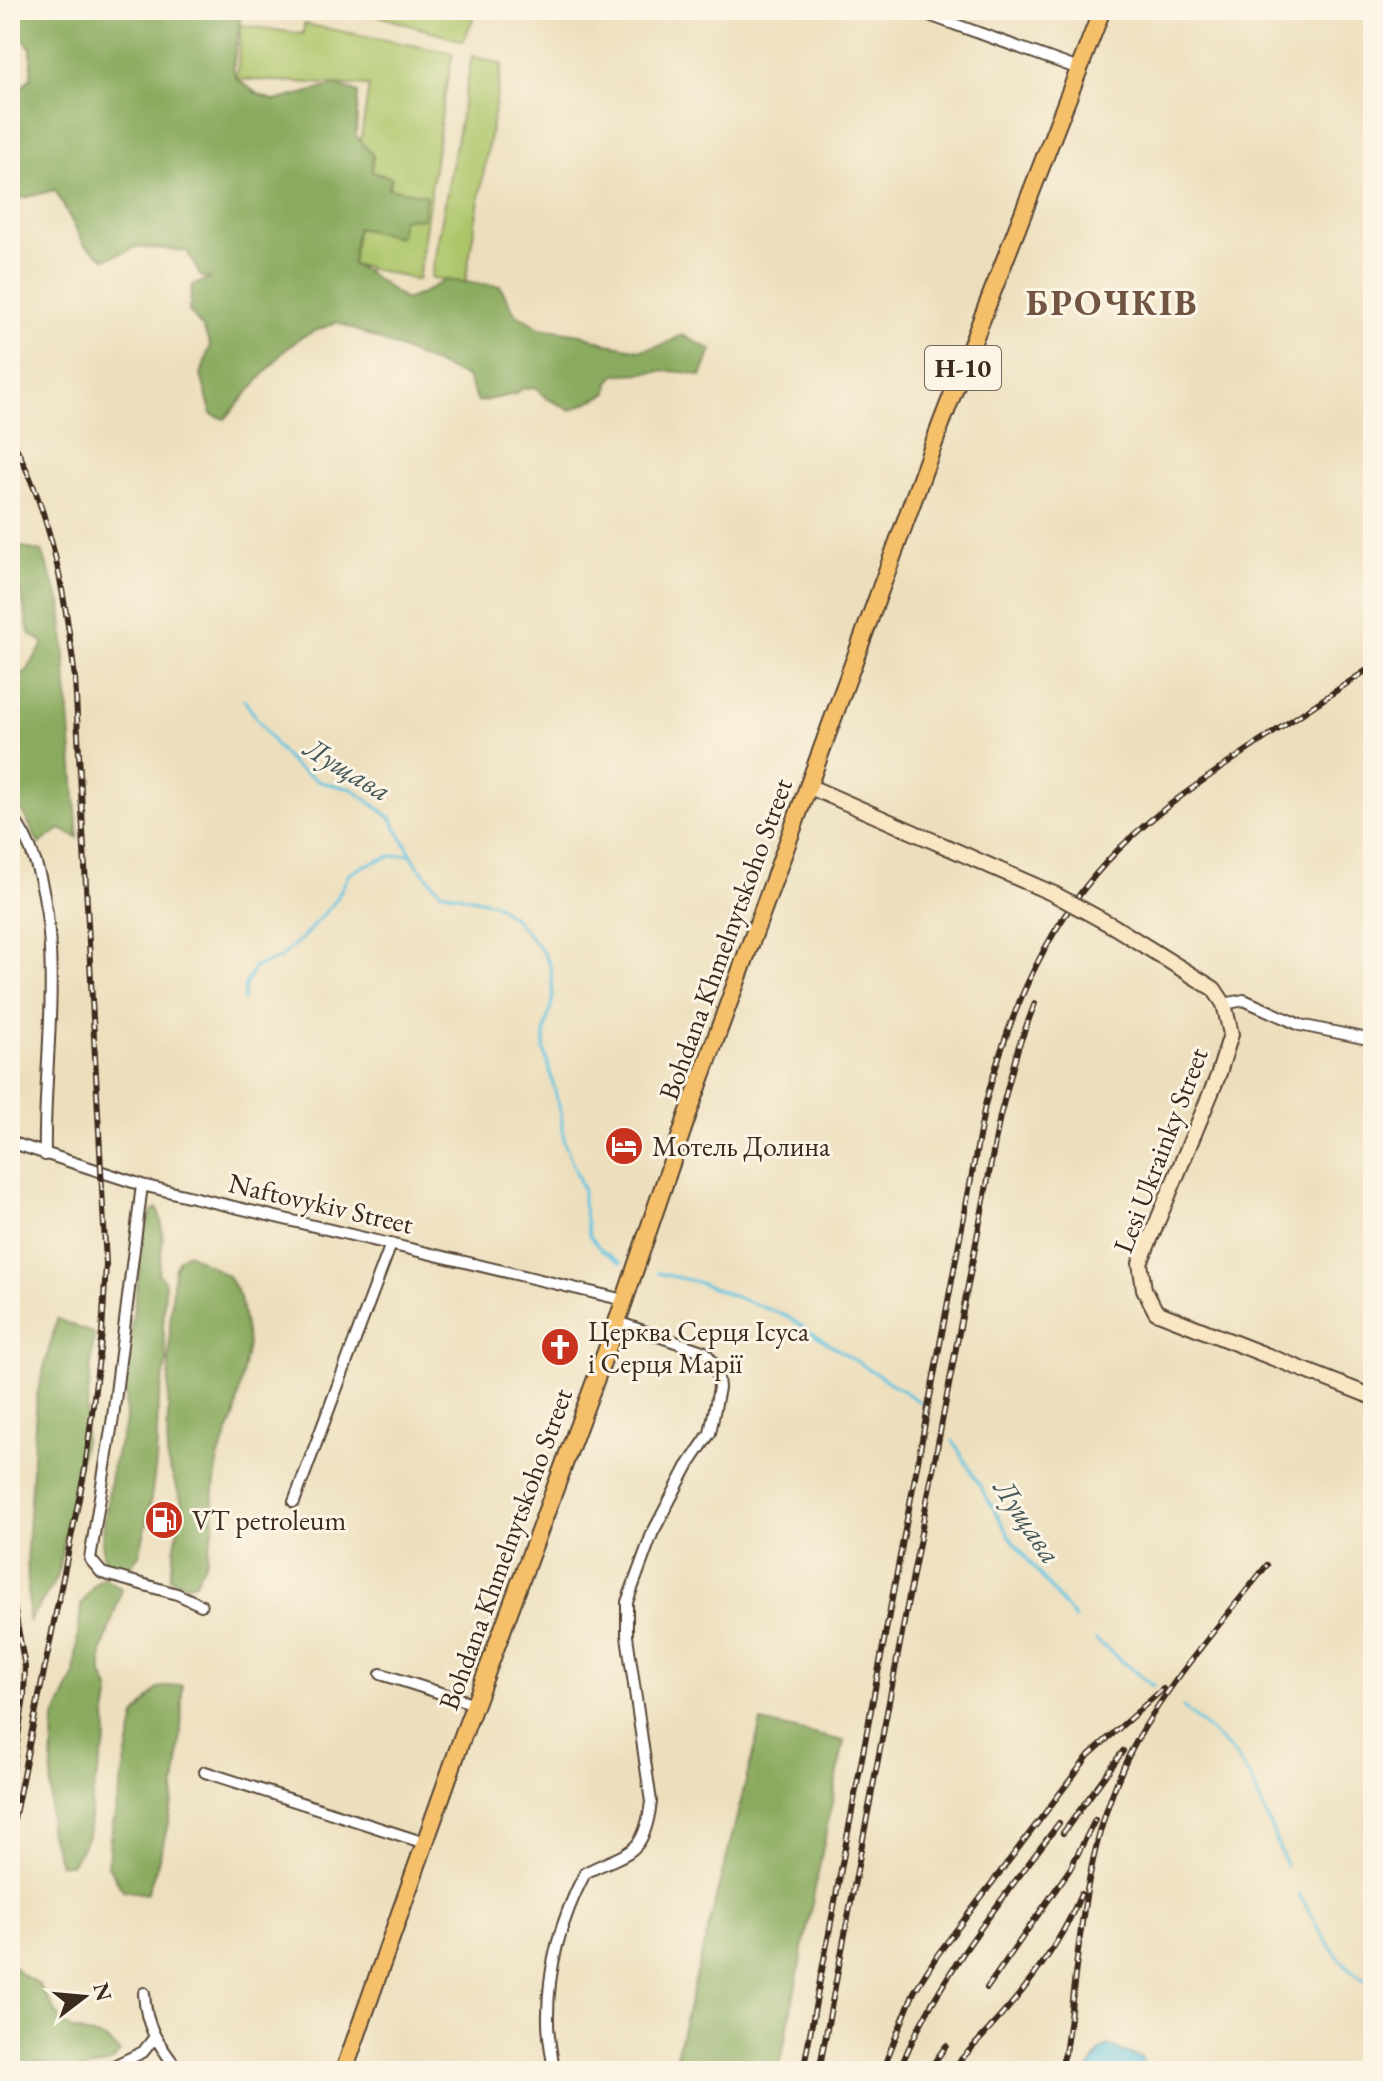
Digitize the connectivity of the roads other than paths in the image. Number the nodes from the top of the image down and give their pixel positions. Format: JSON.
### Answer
{"nodes":[{"id":1,"x":915,"y":10,"type":"edge"},
{"id":2,"x":1102,"y":10,"type":"edge"},
{"id":3,"x":1079,"y":69,"type":"junction"},
{"id":4,"x":808,"y":786,"type":"junction"},
{"id":5,"x":10,"y":814,"type":"edge"},
{"id":6,"x":1224,"y":1004,"type":"junction"},
{"id":7,"x":1373,"y":1040,"type":"edge"},
{"id":8,"x":10,"y":1142,"type":"edge"},
{"id":9,"x":45,"y":1155,"type":"junction"},
{"id":10,"x":142,"y":1185,"type":"junction"},
{"id":11,"x":391,"y":1244,"type":"junction"},
{"id":12,"x":624,"y":1300,"type":"junction"},
{"id":13,"x":617,"y":1322,"type":"junction"},
{"id":14,"x":1373,"y":1397,"type":"edge"},
{"id":15,"x":294,"y":1502,"type":"dead end"},
{"id":16,"x":201,"y":1605,"type":"dead end"},
{"id":17,"x":381,"y":1674,"type":"dead end"},
{"id":18,"x":475,"y":1704,"type":"junction"},
{"id":19,"x":205,"y":1772,"type":"dead end"},
{"id":20,"x":425,"y":1843,"type":"junction"},
{"id":21,"x":144,"y":1993,"type":"dead end"},
{"id":22,"x":154,"y":2038,"type":"junction"},
{"id":23,"x":103,"y":2071,"type":"edge"},
{"id":24,"x":179,"y":2071,"type":"edge"},
{"id":25,"x":344,"y":2071,"type":"edge"},
{"id":26,"x":554,"y":2071,"type":"edge"}],
"edges":[{"from":1,"to":3,"type":"street"},
{"from":2,"to":3,"type":"main road","number":"Н-10"},
{"from":3,"to":4,"type":"main road","name":"Bohdana Khmelnytskoho Street","number":"Н-10"},
{"from":4,"to":6,"type":"street","bridge":true},
{"from":4,"to":12,"type":"main road","name":"Bohdana Khmelnytskoho Street","number":"Н-10"},
{"from":5,"to":9,"type":"street"},
{"from":6,"to":7,"type":"street"},
{"from":6,"to":14,"type":"street","name":"Lesi Ukrainky Street"},
{"from":8,"to":9,"type":"street","name":"Naftovykiv Street"},
{"from":9,"to":10,"type":"street","name":"Naftovykiv Street"},
{"from":10,"to":11,"type":"street","name":"Naftovykiv Street"},
{"from":10,"to":16,"type":"street"},
{"from":11,"to":12,"type":"street","name":"Naftovykiv Street"},
{"from":11,"to":15,"type":"street"},
{"from":12,"to":13,"type":"main road","name":"Bohdana Khmelnytskoho Street","number":"Н-10"},
{"from":13,"to":18,"type":"main road","name":"Bohdana Khmelnytskoho Street","number":"Н-10"},
{"from":13,"to":26,"type":"street"},
{"from":17,"to":18,"type":"street"},
{"from":18,"to":20,"type":"main road","name":"Bohdana Khmelnytskoho Street","number":"Н-10"},
{"from":19,"to":20,"type":"street"},
{"from":20,"to":25,"type":"main road","name":"Bohdana Khmelnytskoho Street","number":"Н-10"},
{"from":21,"to":22,"type":"street"},
{"from":22,"to":23,"type":"street"},
{"from":22,"to":24,"type":"street"}]}
